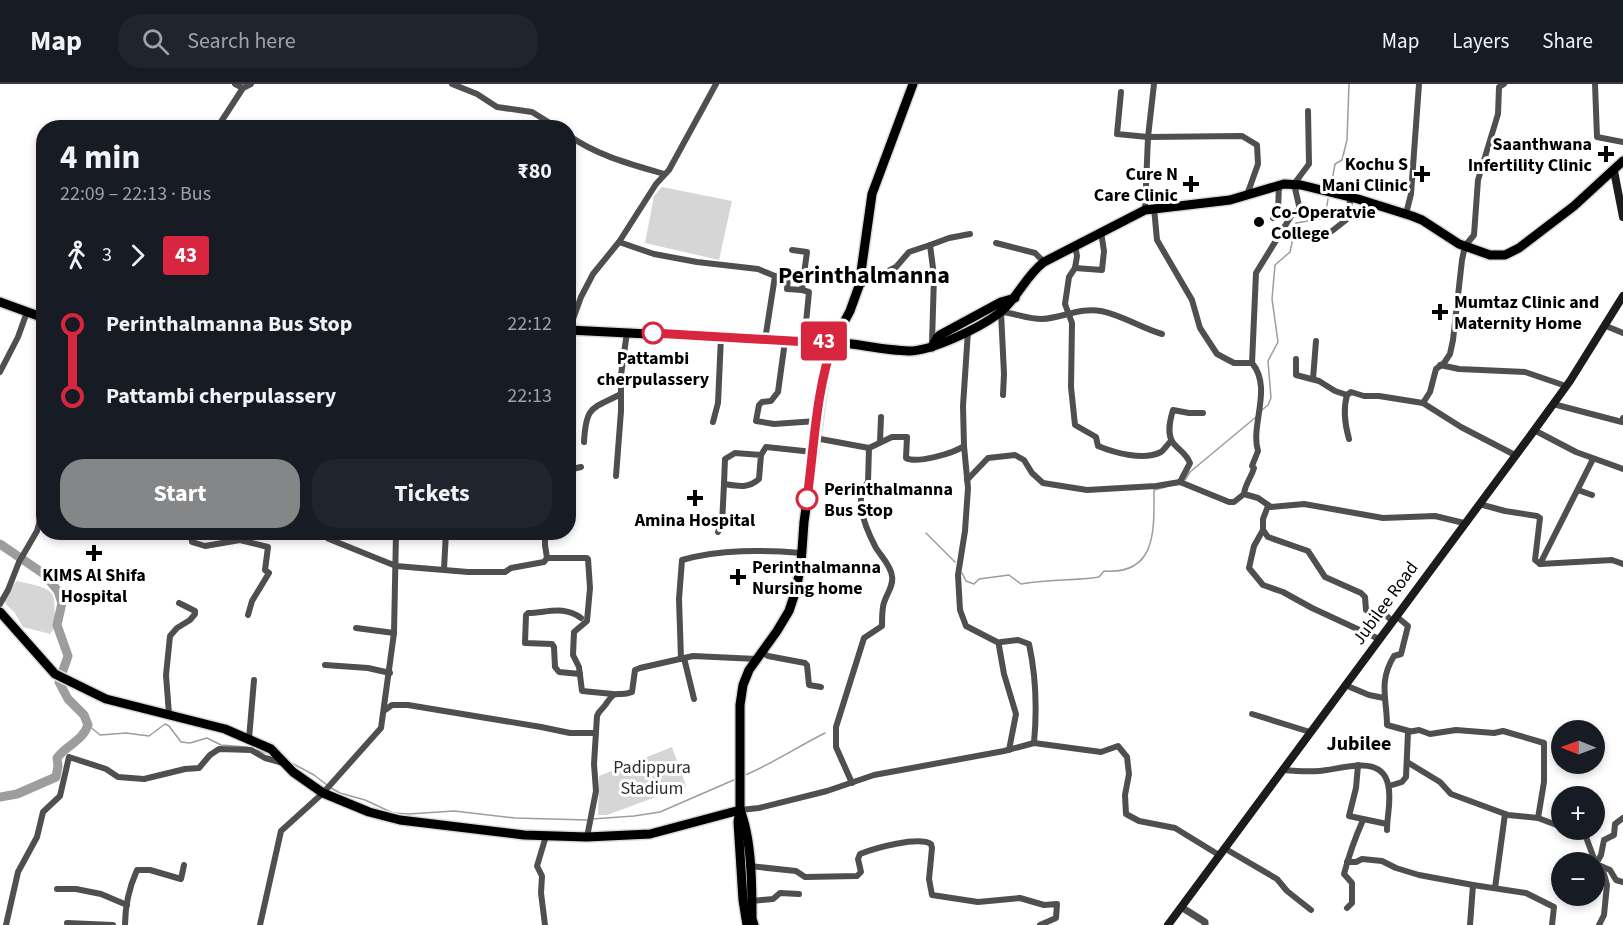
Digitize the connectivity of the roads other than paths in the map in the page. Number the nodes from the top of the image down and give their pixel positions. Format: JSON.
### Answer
{"nodes":[{"id":1,"x":235,"y":84,"type":"edge"},
{"id":2,"x":251,"y":84,"type":"edge"},
{"id":3,"x":452,"y":84,"type":"edge"},
{"id":4,"x":716,"y":84,"type":"edge"},
{"id":5,"x":913,"y":84,"type":"edge"},
{"id":6,"x":1154,"y":84,"type":"edge"},
{"id":7,"x":1419,"y":84,"type":"edge"},
{"id":8,"x":1504,"y":84,"type":"edge"},
{"id":9,"x":1595,"y":84,"type":"edge"},
{"id":10,"x":243,"y":88,"type":"junction"},
{"id":11,"x":1121,"y":92,"type":"dead end"},
{"id":12,"x":1308,"y":111,"type":"dead end"},
{"id":13,"x":222,"y":120,"type":"edge"},
{"id":14,"x":545,"y":120,"type":"edge"},
{"id":15,"x":1148,"y":137,"type":"junction"},
{"id":16,"x":576,"y":140,"type":"edge"},
{"id":17,"x":1623,"y":142,"type":"edge"},
{"id":18,"x":1623,"y":161,"type":"edge"},
{"id":19,"x":1614,"y":171,"type":"junction"},
{"id":20,"x":664,"y":174,"type":"junction"},
{"id":21,"x":1279,"y":184,"type":"junction"},
{"id":22,"x":1294,"y":184,"type":"junction"},
{"id":23,"x":1247,"y":195,"type":"junction"},
{"id":24,"x":1351,"y":197,"type":"junction"},
{"id":25,"x":1150,"y":209,"type":"junction"},
{"id":26,"x":1406,"y":214,"type":"junction"},
{"id":27,"x":1273,"y":218,"type":"dead end"},
{"id":28,"x":1623,"y":218,"type":"edge"},
{"id":29,"x":1101,"y":231,"type":"junction"},
{"id":30,"x":1332,"y":231,"type":"dead end"},
{"id":31,"x":970,"y":234,"type":"dead end"},
{"id":32,"x":619,"y":242,"type":"junction"},
{"id":33,"x":996,"y":243,"type":"dead end"},
{"id":34,"x":930,"y":245,"type":"junction"},
{"id":35,"x":1074,"y":245,"type":"junction"},
{"id":36,"x":1465,"y":246,"type":"junction"},
{"id":37,"x":792,"y":250,"type":"dead end"},
{"id":38,"x":1044,"y":262,"type":"junction"},
{"id":39,"x":1075,"y":268,"type":"junction"},
{"id":40,"x":804,"y":274,"type":"junction"},
{"id":41,"x":775,"y":276,"type":"junction"},
{"id":42,"x":860,"y":282,"type":"junction"},
{"id":43,"x":802,"y":290,"type":"junction"},
{"id":44,"x":1623,"y":296,"type":"edge"},
{"id":45,"x":1015,"y":298,"type":"junction"},
{"id":46,"x":0,"y":302,"type":"edge"},
{"id":47,"x":576,"y":309,"type":"edge"},
{"id":48,"x":27,"y":312,"type":"junction"},
{"id":49,"x":1001,"y":312,"type":"junction"},
{"id":50,"x":1069,"y":314,"type":"junction"},
{"id":51,"x":36,"y":315,"type":"edge"},
{"id":52,"x":1606,"y":326,"type":"junction"},
{"id":53,"x":576,"y":330,"type":"edge"},
{"id":54,"x":968,"y":331,"type":"junction"},
{"id":55,"x":627,"y":332,"type":"junction"},
{"id":56,"x":1623,"y":333,"type":"edge"},
{"id":57,"x":1162,"y":334,"type":"dead end"},
{"id":58,"x":721,"y":337,"type":"junction"},
{"id":59,"x":765,"y":340,"type":"junction"},
{"id":60,"x":785,"y":341,"type":"junction"},
{"id":61,"x":834,"y":341,"type":"junction"},
{"id":62,"x":1316,"y":341,"type":"dead end"},
{"id":63,"x":808,"y":342,"type":"junction"},
{"id":64,"x":932,"y":347,"type":"junction"},
{"id":65,"x":1296,"y":359,"type":"dead end"},
{"id":66,"x":1252,"y":363,"type":"junction"},
{"id":67,"x":1440,"y":365,"type":"junction"},
{"id":68,"x":0,"y":372,"type":"edge"},
{"id":69,"x":1312,"y":379,"type":"junction"},
{"id":70,"x":1566,"y":386,"type":"junction"},
{"id":71,"x":621,"y":394,"type":"junction"},
{"id":72,"x":1003,"y":395,"type":"dead end"},
{"id":73,"x":1347,"y":395,"type":"junction"},
{"id":74,"x":1423,"y":404,"type":"junction"},
{"id":75,"x":1553,"y":404,"type":"junction"},
{"id":76,"x":1203,"y":413,"type":"dead end"},
{"id":77,"x":881,"y":417,"type":"dead end"},
{"id":78,"x":1623,"y":418,"type":"edge"},
{"id":79,"x":817,"y":421,"type":"junction"},
{"id":80,"x":713,"y":422,"type":"dead end"},
{"id":81,"x":1534,"y":430,"type":"junction"},
{"id":82,"x":815,"y":438,"type":"junction"},
{"id":83,"x":1349,"y":439,"type":"dead end"},
{"id":84,"x":1171,"y":441,"type":"junction"},
{"id":85,"x":584,"y":442,"type":"dead end"},
{"id":86,"x":880,"y":442,"type":"junction"},
{"id":87,"x":964,"y":446,"type":"junction"},
{"id":88,"x":869,"y":447,"type":"junction"},
{"id":89,"x":813,"y":452,"type":"junction"},
{"id":90,"x":761,"y":455,"type":"junction"},
{"id":91,"x":1515,"y":455,"type":"junction"},
{"id":92,"x":1593,"y":459,"type":"junction"},
{"id":93,"x":581,"y":467,"type":"dead end"},
{"id":94,"x":576,"y":468,"type":"edge"},
{"id":95,"x":1623,"y":469,"type":"edge"},
{"id":96,"x":616,"y":476,"type":"dead end"},
{"id":97,"x":967,"y":480,"type":"junction"},
{"id":98,"x":1180,"y":482,"type":"junction"},
{"id":99,"x":724,"y":484,"type":"junction"},
{"id":100,"x":1578,"y":490,"type":"junction"},
{"id":101,"x":1244,"y":494,"type":"junction"},
{"id":102,"x":1592,"y":495,"type":"dead end"},
{"id":103,"x":1479,"y":504,"type":"junction"},
{"id":104,"x":1268,"y":506,"type":"junction"},
{"id":105,"x":1464,"y":523,"type":"junction"},
{"id":106,"x":1263,"y":530,"type":"junction"},
{"id":107,"x":718,"y":532,"type":"dead end"},
{"id":108,"x":36,"y":533,"type":"edge"},
{"id":109,"x":192,"y":540,"type":"edge"},
{"id":110,"x":240,"y":540,"type":"edge"},
{"id":111,"x":240,"y":540,"type":"edge"},
{"id":112,"x":331,"y":540,"type":"edge"},
{"id":113,"x":396,"y":540,"type":"edge"},
{"id":114,"x":446,"y":540,"type":"edge"},
{"id":115,"x":544,"y":540,"type":"edge"},
{"id":116,"x":802,"y":553,"type":"junction"},
{"id":117,"x":547,"y":558,"type":"junction"},
{"id":118,"x":1540,"y":564,"type":"junction"},
{"id":119,"x":1623,"y":564,"type":"edge"},
{"id":120,"x":396,"y":566,"type":"junction"},
{"id":121,"x":444,"y":569,"type":"junction"},
{"id":122,"x":179,"y":603,"type":"dead end"},
{"id":123,"x":0,"y":604,"type":"edge"},
{"id":124,"x":0,"y":612,"type":"edge"},
{"id":125,"x":248,"y":615,"type":"dead end"},
{"id":126,"x":581,"y":618,"type":"dead end"},
{"id":127,"x":1394,"y":618,"type":"junction"},
{"id":128,"x":356,"y":628,"type":"dead end"},
{"id":129,"x":394,"y":633,"type":"junction"},
{"id":130,"x":1379,"y":639,"type":"junction"},
{"id":131,"x":999,"y":643,"type":"junction"},
{"id":132,"x":759,"y":655,"type":"junction"},
{"id":133,"x":683,"y":659,"type":"junction"},
{"id":134,"x":325,"y":665,"type":"dead end"},
{"id":135,"x":390,"y":673,"type":"junction"},
{"id":136,"x":580,"y":674,"type":"junction"},
{"id":137,"x":254,"y":680,"type":"dead end"},
{"id":138,"x":1345,"y":685,"type":"junction"},
{"id":139,"x":821,"y":687,"type":"dead end"},
{"id":140,"x":613,"y":694,"type":"junction"},
{"id":141,"x":1384,"y":698,"type":"junction"},
{"id":142,"x":694,"y":699,"type":"dead end"},
{"id":143,"x":384,"y":710,"type":"junction"},
{"id":144,"x":169,"y":714,"type":"junction"},
{"id":145,"x":1252,"y":714,"type":"dead end"},
{"id":146,"x":1409,"y":731,"type":"junction"},
{"id":147,"x":1310,"y":732,"type":"junction"},
{"id":148,"x":595,"y":733,"type":"junction"},
{"id":149,"x":249,"y":739,"type":"junction"},
{"id":150,"x":1034,"y":744,"type":"junction"},
{"id":151,"x":1009,"y":750,"type":"junction"},
{"id":152,"x":283,"y":760,"type":"junction"},
{"id":153,"x":1407,"y":762,"type":"junction"},
{"id":154,"x":1358,"y":765,"type":"junction"},
{"id":155,"x":1282,"y":770,"type":"junction"},
{"id":156,"x":852,"y":783,"type":"junction"},
{"id":157,"x":1389,"y":786,"type":"junction"},
{"id":158,"x":327,"y":788,"type":"junction"},
{"id":159,"x":740,"y":810,"type":"junction"},
{"id":160,"x":1506,"y":814,"type":"junction"},
{"id":161,"x":1538,"y":818,"type":"junction"},
{"id":162,"x":1623,"y":818,"type":"edge"},
{"id":163,"x":1363,"y":820,"type":"junction"},
{"id":164,"x":1551,"y":823,"type":"edge"},
{"id":165,"x":546,"y":836,"type":"junction"},
{"id":166,"x":587,"y":837,"type":"junction"},
{"id":167,"x":1221,"y":852,"type":"junction"},
{"id":168,"x":1602,"y":852,"type":"edge"},
{"id":169,"x":1347,"y":862,"type":"junction"},
{"id":170,"x":184,"y":865,"type":"dead end"},
{"id":171,"x":750,"y":866,"type":"junction"},
{"id":172,"x":1605,"y":868,"type":"edge"},
{"id":173,"x":1605,"y":878,"type":"edge"},
{"id":174,"x":1623,"y":882,"type":"edge"},
{"id":175,"x":1473,"y":885,"type":"junction"},
{"id":176,"x":1495,"y":888,"type":"junction"},
{"id":177,"x":57,"y":889,"type":"dead end"},
{"id":178,"x":798,"y":894,"type":"dead end"},
{"id":179,"x":752,"y":901,"type":"junction"},
{"id":180,"x":127,"y":904,"type":"junction"},
{"id":181,"x":1605,"y":905,"type":"edge"},
{"id":182,"x":1605,"y":906,"type":"edge"},
{"id":183,"x":1181,"y":907,"type":"junction"},
{"id":184,"x":1347,"y":908,"type":"dead end"},
{"id":185,"x":1311,"y":910,"type":"dead end"},
{"id":186,"x":750,"y":922,"type":"edge"},
{"id":187,"x":67,"y":923,"type":"dead end"},
{"id":188,"x":6,"y":925,"type":"edge"},
{"id":189,"x":113,"y":925,"type":"edge"},
{"id":190,"x":125,"y":925,"type":"edge"},
{"id":191,"x":260,"y":925,"type":"edge"},
{"id":192,"x":545,"y":925,"type":"edge"},
{"id":193,"x":1040,"y":925,"type":"edge"},
{"id":194,"x":1168,"y":925,"type":"edge"},
{"id":195,"x":1205,"y":925,"type":"edge"},
{"id":196,"x":1470,"y":925,"type":"edge"},
{"id":197,"x":1552,"y":925,"type":"edge"},
{"id":198,"x":1599,"y":925,"type":"edge"}],
"edges":[{"from":1,"to":10,"type":"street"},
{"from":2,"to":10,"type":"street"},
{"from":3,"to":14,"type":"street"},
{"from":4,"to":20,"type":"street"},
{"from":5,"to":42,"type":"main road"},
{"from":6,"to":15,"type":"street"},
{"from":7,"to":26,"type":"street"},
{"from":8,"to":36,"type":"street"},
{"from":9,"to":17,"type":"street"},
{"from":10,"to":13,"type":"street"},
{"from":11,"to":15,"type":"street"},
{"from":12,"to":22,"type":"street"},
{"from":15,"to":23,"type":"street"},
{"from":15,"to":25,"type":"street"},
{"from":16,"to":20,"type":"street"},
{"from":18,"to":19,"type":"main road"},
{"from":19,"to":28,"type":"main road"},
{"from":19,"to":36,"type":"main road"},
{"from":20,"to":32,"type":"street"},
{"from":21,"to":22,"type":"main road"},
{"from":21,"to":23,"type":"main road"},
{"from":21,"to":27,"type":"street"},
{"from":22,"to":24,"type":"main road"},
{"from":22,"to":66,"type":"street"},
{"from":23,"to":25,"type":"main road"},
{"from":24,"to":26,"type":"main road"},
{"from":24,"to":30,"type":"street"},
{"from":25,"to":29,"type":"main road"},
{"from":25,"to":66,"type":"street"},
{"from":26,"to":36,"type":"main road"},
{"from":29,"to":35,"type":"main road"},
{"from":29,"to":39,"type":"street"},
{"from":31,"to":34,"type":"street"},
{"from":32,"to":41,"type":"street"},
{"from":32,"to":47,"type":"street"},
{"from":33,"to":38,"type":"street"},
{"from":34,"to":42,"type":"street"},
{"from":34,"to":64,"type":"street"},
{"from":35,"to":38,"type":"main road"},
{"from":35,"to":39,"type":"street"},
{"from":36,"to":67,"type":"street"},
{"from":37,"to":40,"type":"street"},
{"from":38,"to":45,"type":"main road"},
{"from":39,"to":50,"type":"street"},
{"from":40,"to":42,"type":"street"},
{"from":40,"to":43,"type":"street"},
{"from":41,"to":43,"type":"street"},
{"from":41,"to":59,"type":"street"},
{"from":42,"to":61,"type":"main road"},
{"from":43,"to":63,"type":"street"},
{"from":44,"to":52,"type":"main road","name":"Jubilee Road"},
{"from":45,"to":49,"type":"main road"},
{"from":45,"to":64,"type":"main road"},
{"from":46,"to":48,"type":"main road"},
{"from":48,"to":51,"type":"main road"},
{"from":48,"to":68,"type":"street"},
{"from":49,"to":50,"type":"street"},
{"from":49,"to":54,"type":"main road"},
{"from":49,"to":72,"type":"street"},
{"from":50,"to":57,"type":"street"},
{"from":50,"to":84,"type":"street"},
{"from":52,"to":56,"type":"street"},
{"from":52,"to":70,"type":"main road","name":"Jubilee Road"},
{"from":53,"to":55,"type":"main road"},
{"from":54,"to":64,"type":"main road"},
{"from":54,"to":87,"type":"street"},
{"from":55,"to":58,"type":"main road"},
{"from":55,"to":71,"type":"street"},
{"from":58,"to":59,"type":"main road"},
{"from":58,"to":80,"type":"street"},
{"from":59,"to":60,"type":"main road"},
{"from":60,"to":63,"type":"main road"},
{"from":60,"to":79,"type":"street"},
{"from":61,"to":63,"type":"main road"},
{"from":61,"to":64,"type":"main road"},
{"from":61,"to":79,"type":"main road"},
{"from":62,"to":69,"type":"street"},
{"from":65,"to":69,"type":"street"},
{"from":66,"to":101,"type":"street"},
{"from":67,"to":70,"type":"street"},
{"from":67,"to":74,"type":"street"},
{"from":69,"to":73,"type":"street"},
{"from":70,"to":75,"type":"main road","name":"Jubilee Road"},
{"from":71,"to":85,"type":"street"},
{"from":71,"to":96,"type":"street"},
{"from":73,"to":74,"type":"street"},
{"from":73,"to":83,"type":"street"},
{"from":74,"to":91,"type":"street"},
{"from":75,"to":78,"type":"street"},
{"from":75,"to":81,"type":"main road","name":"Jubilee Road"},
{"from":76,"to":84,"type":"street"},
{"from":77,"to":86,"type":"street"},
{"from":79,"to":82,"type":"main road"},
{"from":81,"to":91,"type":"main road","name":"Jubilee Road"},
{"from":81,"to":92,"type":"street"},
{"from":82,"to":88,"type":"street"},
{"from":82,"to":89,"type":"main road"},
{"from":84,"to":98,"type":"street"},
{"from":86,"to":87,"type":"street"},
{"from":86,"to":88,"type":"street"},
{"from":87,"to":97,"type":"street"},
{"from":88,"to":156,"type":"street"},
{"from":89,"to":90,"type":"street"},
{"from":89,"to":116,"type":"main road"},
{"from":90,"to":99,"type":"street"},
{"from":90,"to":99,"type":"street"},
{"from":91,"to":103,"type":"main road","name":"Jubilee Road"},
{"from":92,"to":95,"type":"street"},
{"from":92,"to":100,"type":"street"},
{"from":93,"to":94,"type":"street"},
{"from":97,"to":98,"type":"street"},
{"from":97,"to":131,"type":"street"},
{"from":98,"to":101,"type":"street"},
{"from":99,"to":107,"type":"street"},
{"from":100,"to":102,"type":"street"},
{"from":100,"to":118,"type":"street"},
{"from":101,"to":104,"type":"street"},
{"from":103,"to":105,"type":"main road","name":"Jubilee Road"},
{"from":103,"to":118,"type":"street"},
{"from":104,"to":105,"type":"street"},
{"from":104,"to":106,"type":"street"},
{"from":105,"to":127,"type":"main road","name":"Jubilee Road"},
{"from":106,"to":127,"type":"street"},
{"from":106,"to":130,"type":"street"},
{"from":108,"to":123,"type":"street"},
{"from":109,"to":110,"type":"street"},
{"from":111,"to":125,"type":"street"},
{"from":112,"to":120,"type":"street"},
{"from":113,"to":120,"type":"street"},
{"from":114,"to":121,"type":"street"},
{"from":115,"to":117,"type":"street"},
{"from":116,"to":132,"type":"main road"},
{"from":116,"to":133,"type":"street"},
{"from":117,"to":121,"type":"street"},
{"from":117,"to":136,"type":"street"},
{"from":118,"to":119,"type":"street"},
{"from":120,"to":121,"type":"street"},
{"from":120,"to":129,"type":"street"},
{"from":122,"to":144,"type":"street"},
{"from":124,"to":144,"type":"main road"},
{"from":126,"to":136,"type":"street"},
{"from":127,"to":130,"type":"main road","name":"Jubilee Road"},
{"from":127,"to":141,"type":"street"},
{"from":128,"to":129,"type":"street"},
{"from":129,"to":135,"type":"street"},
{"from":130,"to":138,"type":"main road","name":"Jubilee Road"},
{"from":131,"to":150,"type":"street"},
{"from":131,"to":151,"type":"street"},
{"from":132,"to":133,"type":"street"},
{"from":132,"to":139,"type":"street"},
{"from":132,"to":159,"type":"main road"},
{"from":133,"to":140,"type":"street"},
{"from":133,"to":142,"type":"street"},
{"from":134,"to":135,"type":"street"},
{"from":135,"to":143,"type":"street"},
{"from":136,"to":140,"type":"street"},
{"from":137,"to":149,"type":"street"},
{"from":138,"to":141,"type":"street"},
{"from":138,"to":147,"type":"main road","name":"Jubilee Road"},
{"from":140,"to":148,"type":"street"},
{"from":141,"to":146,"type":"street"},
{"from":143,"to":148,"type":"street"},
{"from":143,"to":158,"type":"street"},
{"from":144,"to":149,"type":"main road"},
{"from":145,"to":147,"type":"street"},
{"from":146,"to":153,"type":"street"},
{"from":146,"to":161,"type":"street"},
{"from":147,"to":155,"type":"main road","name":"Jubilee Road"},
{"from":148,"to":166,"type":"street"},
{"from":149,"to":152,"type":"main road"},
{"from":150,"to":151,"type":"street"},
{"from":150,"to":167,"type":"street"},
{"from":151,"to":156,"type":"street"},
{"from":152,"to":158,"type":"main road"},
{"from":152,"to":188,"type":"street"},
{"from":153,"to":157,"type":"street"},
{"from":153,"to":160,"type":"street"},
{"from":154,"to":155,"type":"street"},
{"from":154,"to":157,"type":"street"},
{"from":154,"to":163,"type":"street"},
{"from":155,"to":167,"type":"main road","name":"Jubilee Road"},
{"from":156,"to":159,"type":"street"},
{"from":157,"to":163,"type":"street"},
{"from":158,"to":165,"type":"main road"},
{"from":158,"to":191,"type":"street"},
{"from":159,"to":166,"type":"main road"},
{"from":159,"to":171,"type":"main road"},
{"from":159,"to":186,"type":"main road"},
{"from":160,"to":161,"type":"street"},
{"from":160,"to":176,"type":"street"},
{"from":161,"to":164,"type":"street"},
{"from":162,"to":168,"type":"street"},
{"from":163,"to":169,"type":"street"},
{"from":165,"to":166,"type":"main road"},
{"from":165,"to":192,"type":"street"},
{"from":167,"to":183,"type":"main road","name":"Jubilee Road"},
{"from":167,"to":185,"type":"street"},
{"from":169,"to":175,"type":"street"},
{"from":169,"to":184,"type":"street"},
{"from":170,"to":180,"type":"street"},
{"from":171,"to":179,"type":"main road"},
{"from":171,"to":193,"type":"street"},
{"from":172,"to":174,"type":"street"},
{"from":173,"to":181,"type":"street"},
{"from":175,"to":176,"type":"street"},
{"from":175,"to":196,"type":"street"},
{"from":176,"to":197,"type":"street"},
{"from":177,"to":180,"type":"street"},
{"from":178,"to":179,"type":"street"},
{"from":179,"to":186,"type":"main road"},
{"from":180,"to":190,"type":"street"},
{"from":182,"to":198,"type":"street"},
{"from":183,"to":194,"type":"main road","name":"Jubilee Road"},
{"from":183,"to":195,"type":"street"},
{"from":187,"to":189,"type":"street"}]}
